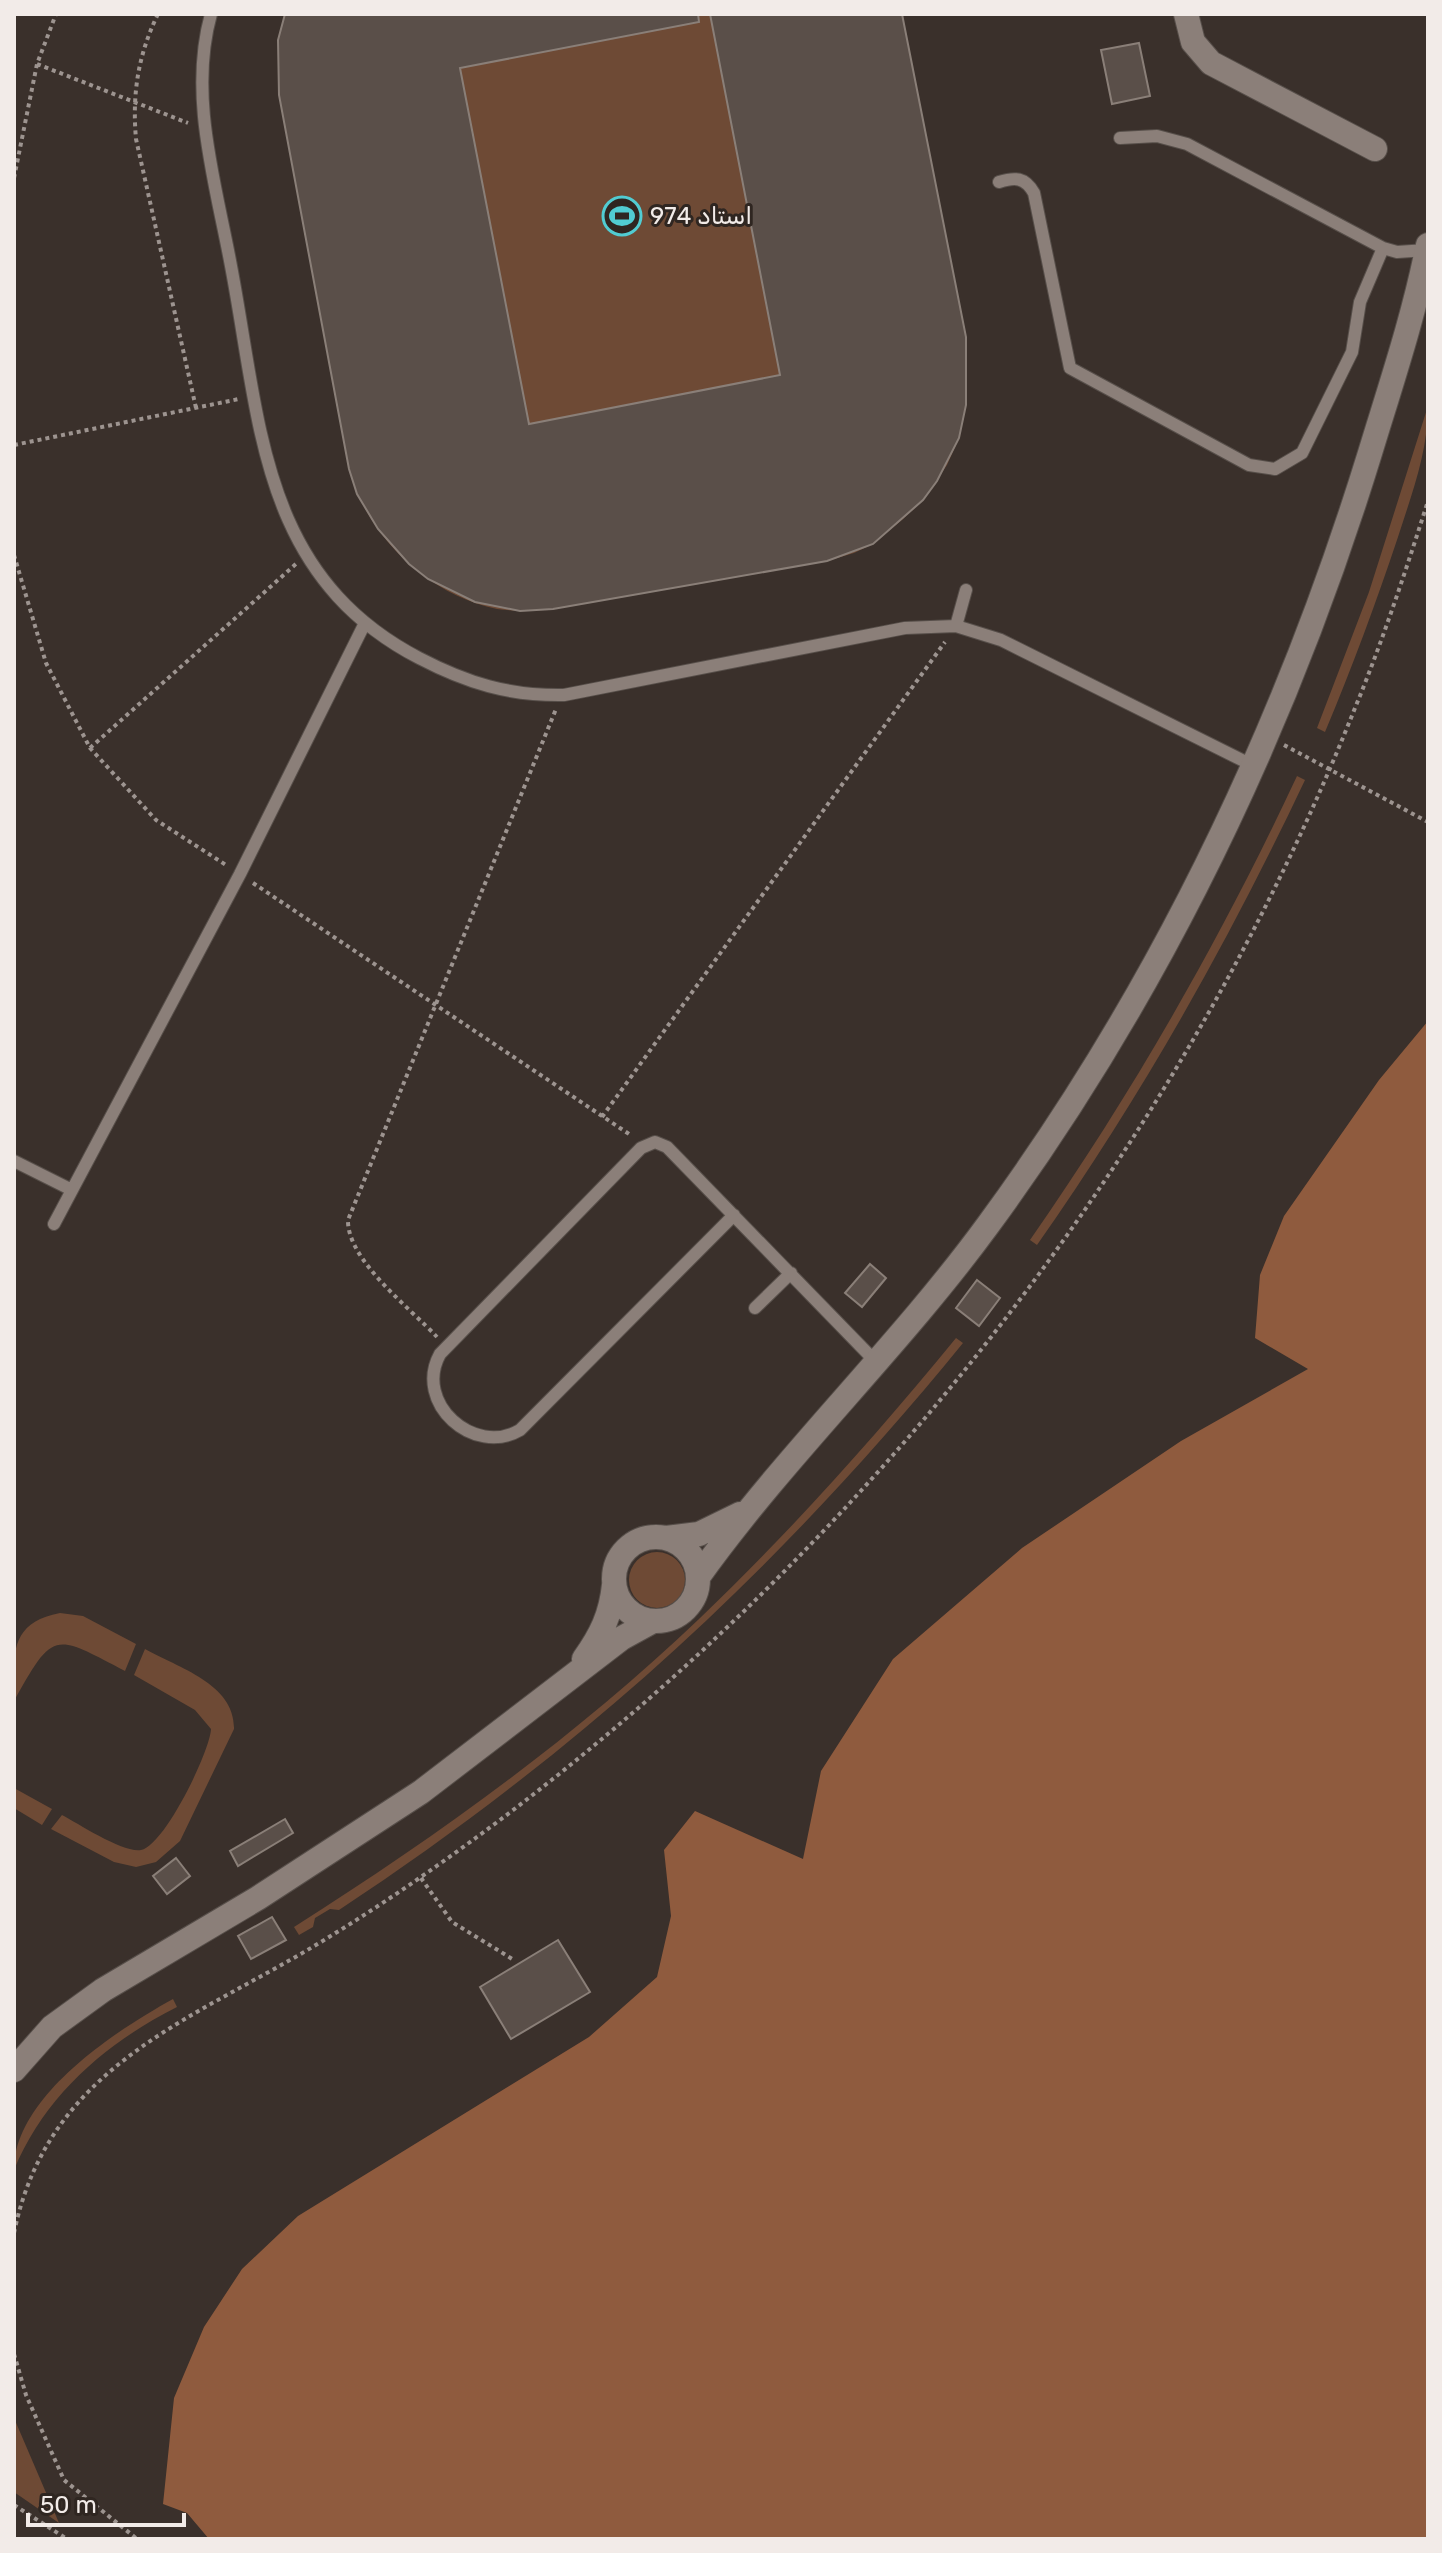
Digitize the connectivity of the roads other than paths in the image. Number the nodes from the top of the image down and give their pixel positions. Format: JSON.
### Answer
{"nodes":[{"id":1,"x":211,"y":14,"type":"edge"},
{"id":2,"x":1186,"y":14,"type":"edge"},
{"id":3,"x":1120,"y":138,"type":"dead end"},
{"id":4,"x":1375,"y":149,"type":"dead end"},
{"id":5,"x":999,"y":182,"type":"dead end"},
{"id":6,"x":1383,"y":248,"type":"junction"},
{"id":7,"x":1428,"y":248,"type":"edge"},
{"id":8,"x":966,"y":590,"type":"dead end"},
{"id":9,"x":364,"y":625,"type":"junction"},
{"id":10,"x":956,"y":626,"type":"junction"},
{"id":11,"x":1254,"y":766,"type":"junction"},
{"id":12,"x":14,"y":1161,"type":"edge"},
{"id":13,"x":72,"y":1190,"type":"junction"},
{"id":14,"x":734,"y":1215,"type":"junction"},
{"id":15,"x":54,"y":1224,"type":"dead end"},
{"id":16,"x":791,"y":1273,"type":"junction"},
{"id":17,"x":755,"y":1308,"type":"dead end"},
{"id":18,"x":878,"y":1364,"type":"junction"},
{"id":19,"x":752,"y":1506,"type":"junction"},
{"id":20,"x":666,"y":1538,"type":"junction"},
{"id":21,"x":698,"y":1577,"type":"junction"},
{"id":22,"x":614,"y":1585,"type":"junction"},
{"id":23,"x":653,"y":1621,"type":"junction"},
{"id":24,"x":574,"y":1674,"type":"junction"},
{"id":25,"x":14,"y":2070,"type":"edge"}],
"edges":[{"from":1,"to":9,"type":"lane"},
{"from":2,"to":4,"type":"street"},
{"from":3,"to":6,"type":"lane"},
{"from":5,"to":6,"type":"lane"},
{"from":6,"to":7,"type":"lane"},
{"from":7,"to":11,"type":"street"},
{"from":8,"to":10,"type":"lane"},
{"from":9,"to":10,"type":"lane"},
{"from":9,"to":13,"type":"lane"},
{"from":10,"to":11,"type":"lane"},
{"from":11,"to":18,"type":"street"},
{"from":12,"to":13,"type":"lane"},
{"from":13,"to":15,"type":"lane"},
{"from":14,"to":14,"type":"lane"},
{"from":14,"to":16,"type":"lane"},
{"from":16,"to":17,"type":"lane"},
{"from":16,"to":18,"type":"lane"},
{"from":18,"to":19,"type":"street"},
{"from":19,"to":20,"type":"street"},
{"from":19,"to":21,"type":"street"},
{"from":20,"to":21,"type":"street"},
{"from":20,"to":22,"type":"street"},
{"from":21,"to":23,"type":"street"},
{"from":22,"to":23,"type":"street"},
{"from":22,"to":24,"type":"street"},
{"from":23,"to":24,"type":"street"},
{"from":24,"to":25,"type":"street"}]}
